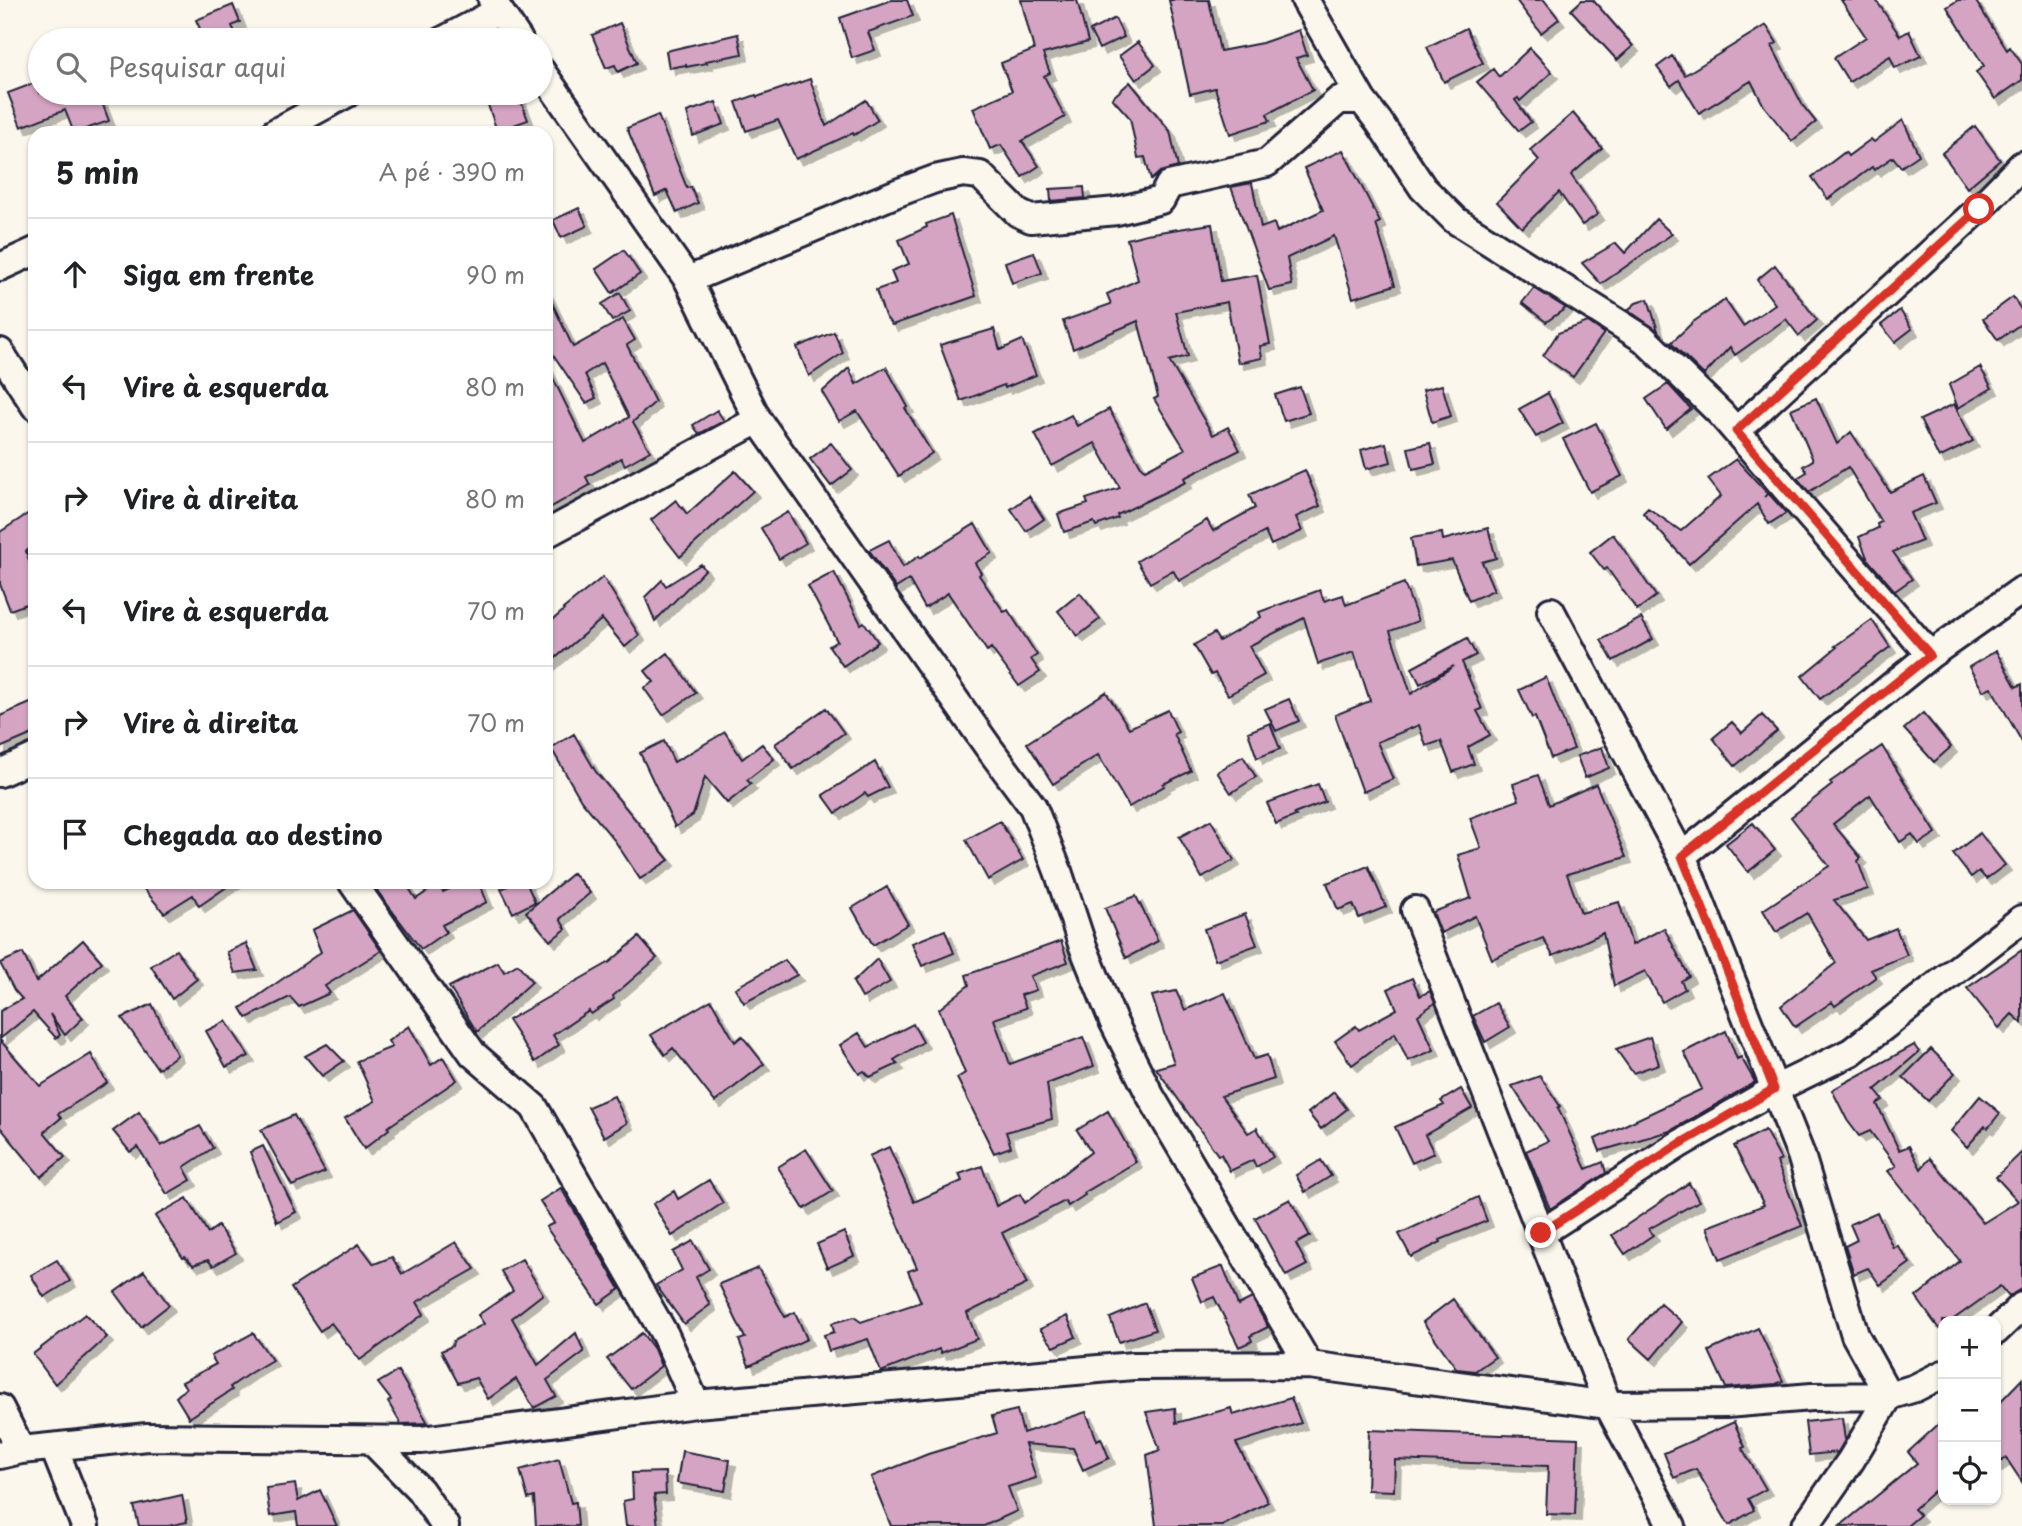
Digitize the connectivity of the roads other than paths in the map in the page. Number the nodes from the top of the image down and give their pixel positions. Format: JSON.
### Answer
{"nodes":[{"id":1,"x":1305,"y":0,"type":"edge"},
{"id":2,"x":495,"y":5,"type":"edge"},
{"id":3,"x":461,"y":28,"type":"edge"},
{"id":4,"x":511,"y":28,"type":"edge"},
{"id":5,"x":553,"y":88,"type":"edge"},
{"id":6,"x":1362,"y":100,"type":"junction"},
{"id":7,"x":326,"y":105,"type":"edge"},
{"id":8,"x":287,"y":126,"type":"edge"},
{"id":9,"x":2022,"y":165,"type":"edge"},
{"id":10,"x":28,"y":254,"type":"edge"},
{"id":11,"x":0,"y":267,"type":"edge"},
{"id":12,"x":688,"y":280,"type":"junction"},
{"id":13,"x":0,"y":352,"type":"edge"},
{"id":14,"x":28,"y":395,"type":"edge"},
{"id":15,"x":758,"y":420,"type":"junction"},
{"id":16,"x":1736,"y":431,"type":"junction"},
{"id":17,"x":553,"y":530,"type":"edge"},
{"id":18,"x":2022,"y":590,"type":"edge"},
{"id":19,"x":1551,"y":611,"type":"dead end"},
{"id":20,"x":1930,"y":655,"type":"junction"},
{"id":21,"x":28,"y":760,"type":"edge"},
{"id":22,"x":0,"y":773,"type":"edge"},
{"id":23,"x":1682,"y":856,"type":"junction"},
{"id":24,"x":357,"y":889,"type":"edge"},
{"id":25,"x":1415,"y":910,"type":"dead end"},
{"id":26,"x":2022,"y":919,"type":"edge"},
{"id":27,"x":1774,"y":1089,"type":"junction"},
{"id":28,"x":1541,"y":1233,"type":"junction"},
{"id":29,"x":2022,"y":1306,"type":"edge"},
{"id":30,"x":2001,"y":1326,"type":"edge"},
{"id":31,"x":1309,"y":1366,"type":"junction"},
{"id":32,"x":1938,"y":1376,"type":"edge"},
{"id":33,"x":1889,"y":1396,"type":"junction"},
{"id":34,"x":696,"y":1405,"type":"junction"},
{"id":35,"x":1608,"y":1405,"type":"junction"},
{"id":36,"x":0,"y":1408,"type":"edge"},
{"id":37,"x":372,"y":1441,"type":"junction"},
{"id":38,"x":54,"y":1448,"type":"junction"},
{"id":39,"x":11,"y":1452,"type":"edge"},
{"id":40,"x":85,"y":1526,"type":"edge"},
{"id":41,"x":445,"y":1526,"type":"edge"},
{"id":42,"x":1672,"y":1526,"type":"edge"},
{"id":43,"x":1805,"y":1526,"type":"edge"}],
"edges":[{"from":1,"to":6,"type":"street"},
{"from":2,"to":3,"type":"street"},
{"from":2,"to":4,"type":"street"},
{"from":5,"to":12,"type":"street"},
{"from":6,"to":12,"type":"street"},
{"from":6,"to":16,"type":"street"},
{"from":7,"to":8,"type":"street"},
{"from":9,"to":16,"type":"street"},
{"from":10,"to":11,"type":"street"},
{"from":12,"to":15,"type":"street"},
{"from":13,"to":14,"type":"street"},
{"from":15,"to":17,"type":"street"},
{"from":15,"to":31,"type":"street"},
{"from":16,"to":20,"type":"street"},
{"from":18,"to":20,"type":"street"},
{"from":19,"to":23,"type":"street"},
{"from":20,"to":23,"type":"street"},
{"from":21,"to":22,"type":"street"},
{"from":23,"to":27,"type":"street"},
{"from":24,"to":34,"type":"street"},
{"from":25,"to":28,"type":"street"},
{"from":26,"to":27,"type":"street"},
{"from":27,"to":28,"type":"street"},
{"from":27,"to":33,"type":"street"},
{"from":28,"to":35,"type":"street"},
{"from":29,"to":30,"type":"street"},
{"from":31,"to":34,"type":"street"},
{"from":31,"to":35,"type":"street"},
{"from":32,"to":33,"type":"street"},
{"from":33,"to":35,"type":"street"},
{"from":33,"to":43,"type":"street"},
{"from":34,"to":37,"type":"street"},
{"from":35,"to":42,"type":"street"},
{"from":36,"to":39,"type":"street"},
{"from":37,"to":38,"type":"street"},
{"from":37,"to":41,"type":"street"},
{"from":38,"to":39,"type":"street"},
{"from":38,"to":40,"type":"street"}]}
